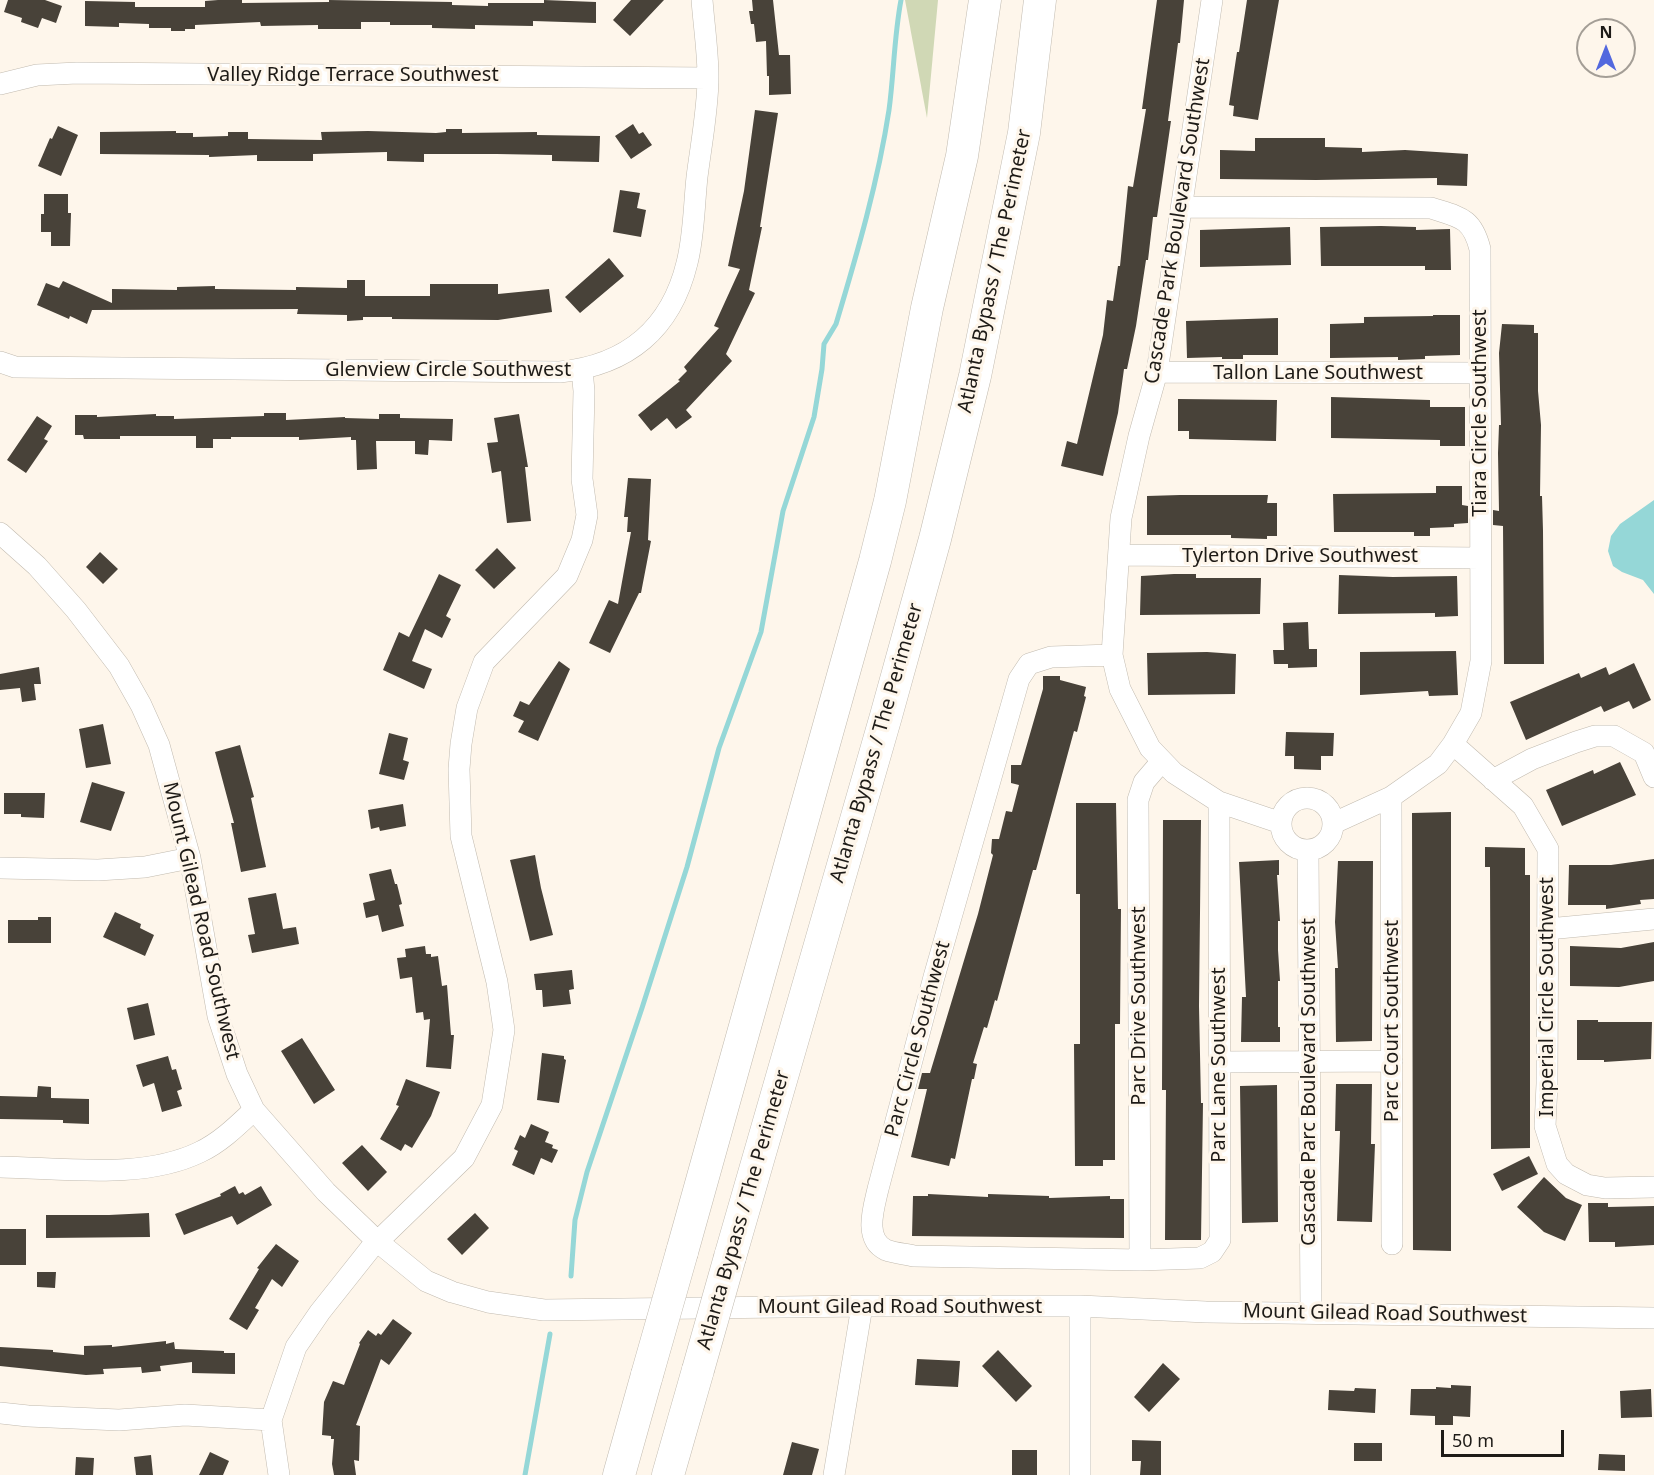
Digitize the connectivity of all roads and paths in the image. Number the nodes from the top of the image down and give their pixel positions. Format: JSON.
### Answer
{"nodes":[{"id":1,"x":702,"y":0,"type":"edge"},
{"id":2,"x":985,"y":0,"type":"edge"},
{"id":3,"x":1040,"y":0,"type":"edge"},
{"id":4,"x":1212,"y":0,"type":"edge"},
{"id":5,"x":708,"y":78,"type":"junction"},
{"id":6,"x":0,"y":84,"type":"edge"},
{"id":7,"x":1182,"y":207,"type":"junction"},
{"id":8,"x":0,"y":362,"type":"edge"},
{"id":9,"x":582,"y":370,"type":"junction"},
{"id":10,"x":1157,"y":372,"type":"junction"},
{"id":11,"x":1480,"y":373,"type":"junction"},
{"id":12,"x":0,"y":533,"type":"edge"},
{"id":13,"x":1119,"y":555,"type":"junction"},
{"id":14,"x":1480,"y":558,"type":"junction"},
{"id":15,"x":1112,"y":655,"type":"junction"},
{"id":16,"x":1453,"y":744,"type":"junction"},
{"id":17,"x":1162,"y":760,"type":"junction"},
{"id":18,"x":1654,"y":777,"type":"edge"},
{"id":19,"x":1493,"y":780,"type":"junction"},
{"id":20,"x":1391,"y":797,"type":"junction"},
{"id":21,"x":1219,"y":802,"type":"junction"},
{"id":22,"x":1281,"y":823,"type":"junction"},
{"id":23,"x":1334,"y":824,"type":"junction"},
{"id":24,"x":1308,"y":850,"type":"junction"},
{"id":25,"x":190,"y":858,"type":"junction"},
{"id":26,"x":0,"y":868,"type":"edge"},
{"id":27,"x":1654,"y":919,"type":"edge"},
{"id":28,"x":1548,"y":929,"type":"junction"},
{"id":29,"x":1309,"y":1061,"type":"junction"},
{"id":30,"x":1392,"y":1061,"type":"junction"},
{"id":31,"x":1219,"y":1062,"type":"junction"},
{"id":32,"x":254,"y":1110,"type":"junction"},
{"id":33,"x":0,"y":1167,"type":"edge"},
{"id":34,"x":1654,"y":1187,"type":"edge"},
{"id":35,"x":378,"y":1242,"type":"junction"},
{"id":36,"x":1392,"y":1244,"type":"dead end"},
{"id":37,"x":1140,"y":1260,"type":"junction"},
{"id":38,"x":862,"y":1306,"type":"junction"},
{"id":39,"x":1080,"y":1306,"type":"junction"},
{"id":40,"x":1311,"y":1313,"type":"junction"},
{"id":41,"x":1654,"y":1318,"type":"edge"},
{"id":42,"x":0,"y":1413,"type":"edge"},
{"id":43,"x":271,"y":1420,"type":"junction"},
{"id":44,"x":279,"y":1475,"type":"edge"},
{"id":45,"x":619,"y":1475,"type":"edge"},
{"id":46,"x":668,"y":1475,"type":"edge"},
{"id":47,"x":834,"y":1475,"type":"edge"},
{"id":48,"x":1080,"y":1475,"type":"edge"}],
"edges":[{"from":1,"to":5,"type":"street","name":"Glenview Circle Southwest"},
{"from":2,"to":45,"type":"highway","bridge":true},
{"from":3,"to":46,"type":"highway","name":"Atlanta Bypass / The Perimeter","bridge":true},
{"from":4,"to":7,"type":"street","name":"Cascade Park Boulevard Southwest"},
{"from":5,"to":6,"type":"street","name":"Valley Ridge Terrace Southwest"},
{"from":5,"to":9,"type":"street","name":"Glenview Circle Southwest"},
{"from":7,"to":10,"type":"street","name":"Cascade Park Boulevard Southwest"},
{"from":7,"to":11,"type":"street","name":"Tiara Circle Southwest"},
{"from":8,"to":9,"type":"street","name":"Glenview Circle Southwest"},
{"from":9,"to":35,"type":"street"},
{"from":10,"to":11,"type":"street","name":"Tallon Lane Southwest"},
{"from":10,"to":13,"type":"street","name":"Cascade Park Boulevard Southwest"},
{"from":11,"to":14,"type":"street","name":"Tiara Circle Southwest"},
{"from":12,"to":25,"type":"street","name":"Mount Gilead Road Southwest"},
{"from":13,"to":14,"type":"street","name":"Tylerton Drive Southwest"},
{"from":13,"to":15,"type":"street","name":"Cascade Park Boulevard Southwest"},
{"from":14,"to":16,"type":"street","name":"Tiara Circle Southwest"},
{"from":15,"to":17,"type":"street"},
{"from":15,"to":37,"type":"street","name":"Parc Circle Southwest"},
{"from":16,"to":19,"type":"street","name":"Imperial Circle Southwest"},
{"from":16,"to":20,"type":"street","name":"Tiara Circle Southwest"},
{"from":17,"to":21,"type":"street"},
{"from":17,"to":37,"type":"street","name":"Parc Drive Southwest"},
{"from":18,"to":19,"type":"street"},
{"from":19,"to":28,"type":"street","name":"Imperial Circle Southwest"},
{"from":20,"to":23,"type":"street","name":"Tiara Circle Southwest"},
{"from":20,"to":30,"type":"street","name":"Parc Court Southwest"},
{"from":21,"to":22,"type":"street"},
{"from":21,"to":31,"type":"street","name":"Parc Lane Southwest"},
{"from":22,"to":23,"type":"street"},
{"from":22,"to":24,"type":"street"},
{"from":23,"to":24,"type":"street"},
{"from":24,"to":29,"type":"street","name":"Cascade Parc Boulevard Southwest"},
{"from":25,"to":26,"type":"street"},
{"from":25,"to":32,"type":"street","name":"Mount Gilead Road Southwest"},
{"from":27,"to":28,"type":"street"},
{"from":28,"to":34,"type":"street","name":"Imperial Circle Southwest"},
{"from":29,"to":30,"type":"street"},
{"from":29,"to":31,"type":"street"},
{"from":29,"to":40,"type":"street","name":"Cascade Parc Boulevard Southwest"},
{"from":30,"to":36,"type":"street","name":"Parc Court Southwest"},
{"from":31,"to":37,"type":"street","name":"Parc Lane Southwest"},
{"from":32,"to":33,"type":"street"},
{"from":32,"to":35,"type":"street","name":"Mount Gilead Road Southwest"},
{"from":35,"to":38,"type":"street","name":"Mount Gilead Road Southwest"},
{"from":35,"to":43,"type":"street"},
{"from":38,"to":39,"type":"street","name":"Mount Gilead Road Southwest"},
{"from":38,"to":47,"type":"street"},
{"from":39,"to":40,"type":"street","name":"Mount Gilead Road Southwest"},
{"from":39,"to":48,"type":"street"},
{"from":40,"to":41,"type":"street","name":"Mount Gilead Road Southwest"},
{"from":42,"to":43,"type":"street"},
{"from":43,"to":44,"type":"street"}]}
